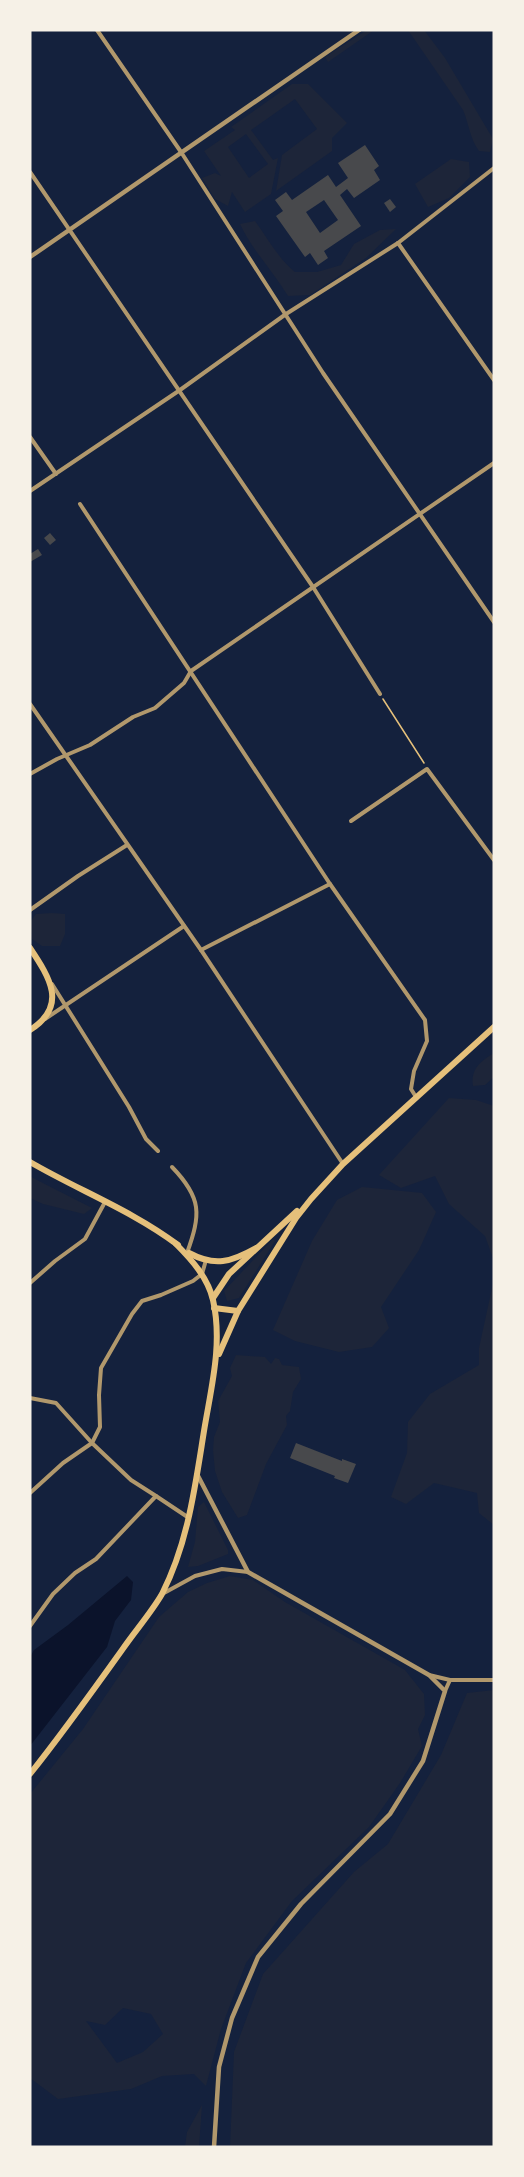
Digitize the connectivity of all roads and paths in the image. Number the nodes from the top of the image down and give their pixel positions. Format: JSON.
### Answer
{"nodes":[{"id":1,"x":97,"y":30,"type":"edge"},
{"id":2,"x":359,"y":30,"type":"edge"},
{"id":3,"x":181,"y":152,"type":"junction"},
{"id":4,"x":494,"y":168,"type":"edge"},
{"id":5,"x":30,"y":172,"type":"edge"},
{"id":6,"x":69,"y":229,"type":"junction"},
{"id":7,"x":398,"y":243,"type":"junction"},
{"id":8,"x":30,"y":258,"type":"edge"},
{"id":9,"x":286,"y":314,"type":"junction"},
{"id":10,"x":494,"y":380,"type":"edge"},
{"id":11,"x":180,"y":390,"type":"junction"},
{"id":12,"x":30,"y":437,"type":"edge"},
{"id":13,"x":494,"y":463,"type":"edge"},
{"id":14,"x":56,"y":474,"type":"junction"},
{"id":15,"x":30,"y":491,"type":"edge"},
{"id":16,"x":80,"y":504,"type":"dead end"},
{"id":17,"x":419,"y":513,"type":"junction"},
{"id":18,"x":313,"y":587,"type":"junction"},
{"id":19,"x":494,"y":622,"type":"edge"},
{"id":20,"x":191,"y":671,"type":"junction"},
{"id":21,"x":380,"y":694,"type":"joint"},
{"id":22,"x":30,"y":704,"type":"edge"},
{"id":23,"x":66,"y":755,"type":"junction"},
{"id":24,"x":427,"y":769,"type":"junction"},
{"id":25,"x":30,"y":774,"type":"edge"},
{"id":26,"x":351,"y":821,"type":"dead end"},
{"id":27,"x":127,"y":845,"type":"junction"},
{"id":28,"x":494,"y":860,"type":"edge"},
{"id":29,"x":330,"y":884,"type":"junction"},
{"id":30,"x":30,"y":910,"type":"edge"},
{"id":31,"x":184,"y":926,"type":"junction"},
{"id":32,"x":30,"y":948,"type":"edge"},
{"id":33,"x":201,"y":950,"type":"junction"},
{"id":34,"x":48,"y":978,"type":"junction"},
{"id":35,"x":66,"y":1005,"type":"junction"},
{"id":36,"x":43,"y":1021,"type":"junction"},
{"id":37,"x":494,"y":1027,"type":"edge"},
{"id":38,"x":30,"y":1030,"type":"edge"},
{"id":39,"x":417,"y":1097,"type":"junction"},
{"id":40,"x":158,"y":1151,"type":"dead end"},
{"id":41,"x":30,"y":1162,"type":"edge"},
{"id":42,"x":343,"y":1164,"type":"junction"},
{"id":43,"x":172,"y":1167,"type":"dead end"},
{"id":44,"x":311,"y":1199,"type":"junction"},
{"id":45,"x":106,"y":1201,"type":"junction"},
{"id":46,"x":256,"y":1248,"type":"junction"},
{"id":47,"x":187,"y":1253,"type":"junction"},
{"id":48,"x":206,"y":1260,"type":"junction"},
{"id":49,"x":202,"y":1274,"type":"junction"},
{"id":50,"x":30,"y":1283,"type":"edge"},
{"id":51,"x":213,"y":1298,"type":"junction"},
{"id":52,"x":214,"y":1308,"type":"junction"},
{"id":53,"x":238,"y":1311,"type":"junction"},
{"id":54,"x":213,"y":1375,"type":"junction"},
{"id":55,"x":30,"y":1398,"type":"edge"},
{"id":56,"x":92,"y":1443,"type":"junction"},
{"id":57,"x":197,"y":1474,"type":"junction"},
{"id":58,"x":30,"y":1493,"type":"edge"},
{"id":59,"x":156,"y":1496,"type":"junction"},
{"id":60,"x":189,"y":1518,"type":"junction"},
{"id":61,"x":248,"y":1572,"type":"junction"},
{"id":62,"x":161,"y":1594,"type":"junction"},
{"id":63,"x":30,"y":1626,"type":"edge"},
{"id":64,"x":429,"y":1675,"type":"junction"},
{"id":65,"x":450,"y":1680,"type":"junction"},
{"id":66,"x":494,"y":1680,"type":"edge"},
{"id":67,"x":445,"y":1691,"type":"junction"},
{"id":68,"x":30,"y":1774,"type":"edge"},
{"id":69,"x":214,"y":2147,"type":"edge"}],
"edges":[{"from":1,"to":3,"type":"street"},
{"from":2,"to":3,"type":"street"},
{"from":3,"to":6,"type":"street"},
{"from":3,"to":9,"type":"street"},
{"from":4,"to":7,"type":"street"},
{"from":5,"to":6,"type":"street"},
{"from":6,"to":8,"type":"street"},
{"from":6,"to":11,"type":"street"},
{"from":7,"to":9,"type":"street"},
{"from":7,"to":10,"type":"street"},
{"from":9,"to":11,"type":"street"},
{"from":9,"to":17,"type":"street"},
{"from":11,"to":14,"type":"street"},
{"from":11,"to":18,"type":"street"},
{"from":12,"to":14,"type":"street"},
{"from":13,"to":17,"type":"street"},
{"from":14,"to":15,"type":"street"},
{"from":16,"to":20,"type":"street"},
{"from":17,"to":18,"type":"street"},
{"from":17,"to":19,"type":"street"},
{"from":18,"to":20,"type":"street"},
{"from":18,"to":21,"type":"street"},
{"from":20,"to":23,"type":"street"},
{"from":20,"to":29,"type":"street"},
{"from":21,"to":24,"type":"path"},
{"from":22,"to":23,"type":"street"},
{"from":23,"to":25,"type":"street"},
{"from":23,"to":27,"type":"street"},
{"from":24,"to":26,"type":"street"},
{"from":24,"to":28,"type":"street"},
{"from":27,"to":30,"type":"street"},
{"from":27,"to":31,"type":"street"},
{"from":29,"to":33,"type":"street"},
{"from":29,"to":39,"type":"street"},
{"from":31,"to":33,"type":"street"},
{"from":31,"to":35,"type":"street"},
{"from":32,"to":34,"type":"main road"},
{"from":33,"to":42,"type":"street"},
{"from":34,"to":35,"type":"street"},
{"from":34,"to":36,"type":"main road"},
{"from":35,"to":36,"type":"street"},
{"from":35,"to":40,"type":"street"},
{"from":36,"to":38,"type":"main road"},
{"from":37,"to":39,"type":"main road"},
{"from":39,"to":42,"type":"main road"},
{"from":41,"to":45,"type":"main road"},
{"from":42,"to":44,"type":"main road"},
{"from":43,"to":47,"type":"street"},
{"from":44,"to":46,"type":"main road"},
{"from":44,"to":53,"type":"main road"},
{"from":45,"to":47,"type":"main road"},
{"from":45,"to":50,"type":"street"},
{"from":46,"to":48,"type":"main road"},
{"from":46,"to":51,"type":"main road"},
{"from":47,"to":48,"type":"main road"},
{"from":47,"to":49,"type":"main road"},
{"from":48,"to":49,"type":"street"},
{"from":49,"to":51,"type":"main road"},
{"from":49,"to":56,"type":"street"},
{"from":51,"to":52,"type":"main road"},
{"from":52,"to":53,"type":"main road"},
{"from":52,"to":54,"type":"main road"},
{"from":53,"to":54,"type":"main road"},
{"from":54,"to":57,"type":"main road"},
{"from":55,"to":56,"type":"street"},
{"from":56,"to":58,"type":"street"},
{"from":56,"to":59,"type":"street"},
{"from":57,"to":60,"type":"main road"},
{"from":57,"to":61,"type":"street"},
{"from":59,"to":60,"type":"street"},
{"from":59,"to":63,"type":"street"},
{"from":60,"to":62,"type":"main road"},
{"from":61,"to":62,"type":"street"},
{"from":61,"to":64,"type":"street"},
{"from":62,"to":68,"type":"main road"},
{"from":64,"to":65,"type":"street"},
{"from":64,"to":67,"type":"street"},
{"from":65,"to":66,"type":"street"},
{"from":65,"to":67,"type":"street"},
{"from":67,"to":69,"type":"street"}]}
